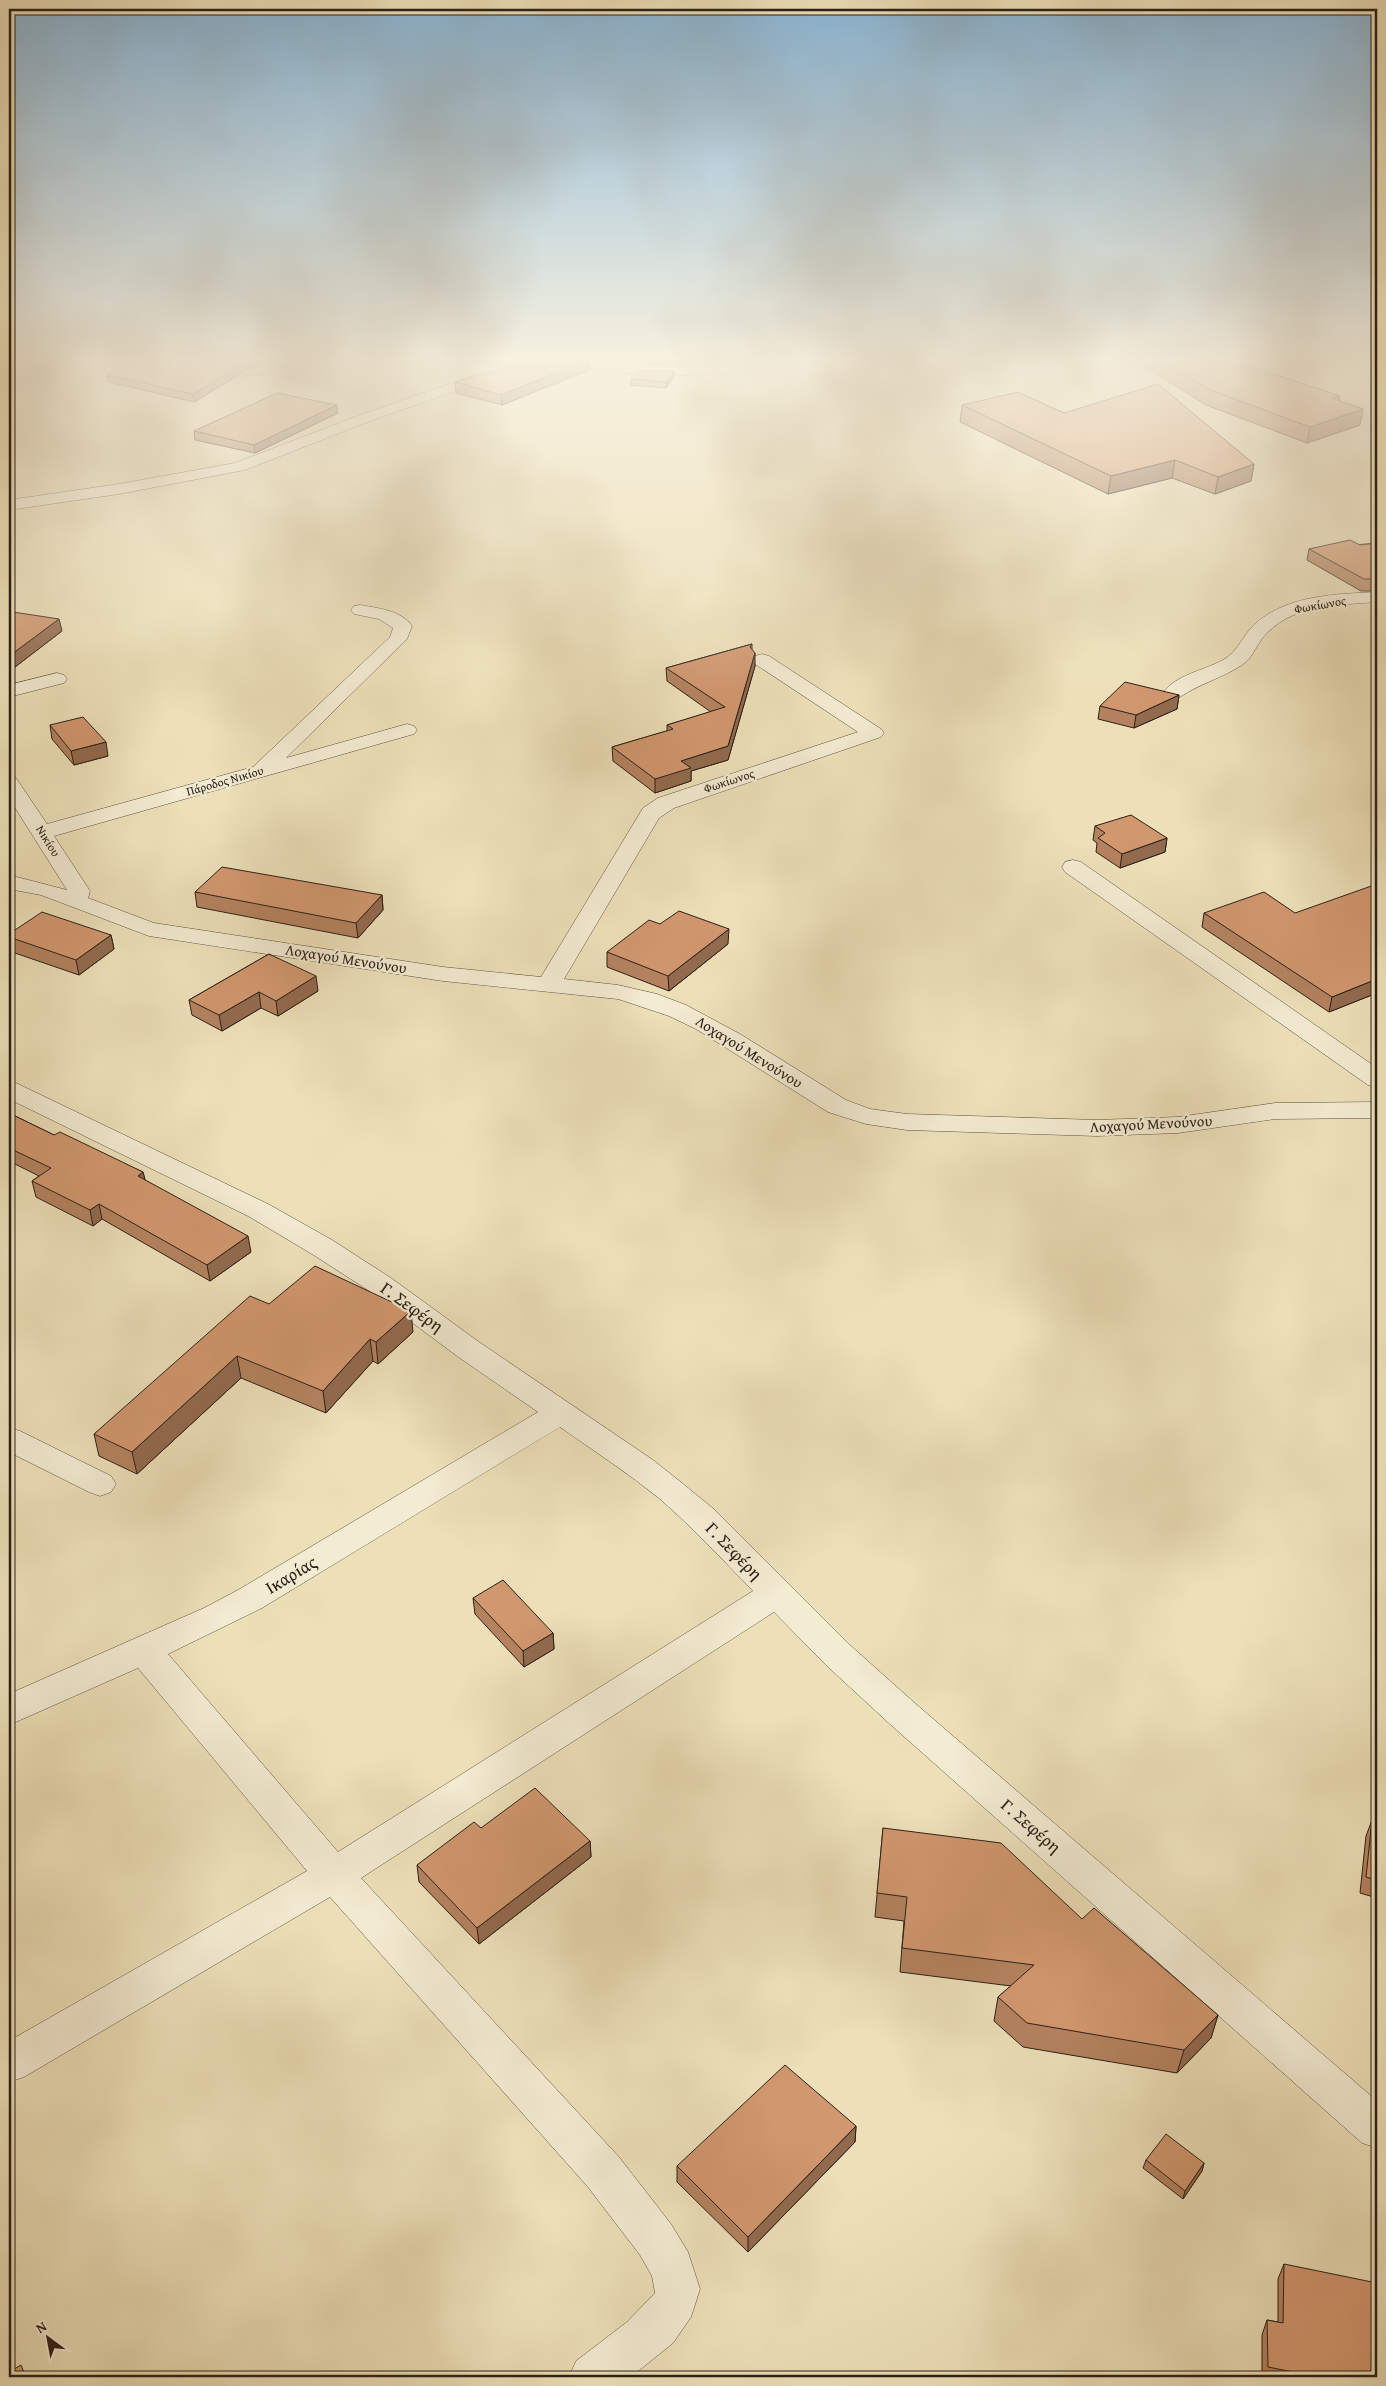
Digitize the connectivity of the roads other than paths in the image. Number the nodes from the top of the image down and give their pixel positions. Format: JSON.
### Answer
{"nodes":[{"id":1,"x":237,"y":467,"type":"edge"},
{"id":2,"x":9,"y":504,"type":"edge"},
{"id":3,"x":1377,"y":597,"type":"edge"},
{"id":4,"x":360,"y":610,"type":"dead end"},
{"id":5,"x":762,"y":660,"type":"dead end"},
{"id":6,"x":57,"y":679,"type":"dead end"},
{"id":7,"x":9,"y":691,"type":"edge"},
{"id":8,"x":1173,"y":693,"type":"edge"},
{"id":9,"x":407,"y":730,"type":"dead end"},
{"id":10,"x":259,"y":771,"type":"junction"},
{"id":11,"x":9,"y":782,"type":"edge"},
{"id":12,"x":43,"y":832,"type":"junction"},
{"id":13,"x":1073,"y":867,"type":"dead end"},
{"id":14,"x":9,"y":882,"type":"edge"},
{"id":15,"x":70,"y":900,"type":"junction"},
{"id":16,"x":548,"y":986,"type":"junction"},
{"id":17,"x":1377,"y":1080,"type":"edge"},
{"id":18,"x":9,"y":1089,"type":"edge"},
{"id":19,"x":1377,"y":1110,"type":"edge"},
{"id":20,"x":560,"y":1414,"type":"junction"},
{"id":21,"x":9,"y":1440,"type":"edge"},
{"id":22,"x":100,"y":1484,"type":"dead end"},
{"id":23,"x":776,"y":1593,"type":"junction"},
{"id":24,"x":143,"y":1649,"type":"junction"},
{"id":25,"x":9,"y":1710,"type":"edge"},
{"id":26,"x":334,"y":1875,"type":"junction"},
{"id":27,"x":9,"y":2063,"type":"edge"},
{"id":28,"x":1377,"y":2128,"type":"edge"},
{"id":29,"x":592,"y":2377,"type":"edge"}],
"edges":[{"from":1,"to":2,"type":"street"},
{"from":3,"to":8,"type":"street","name":"Φωκίωνος"},
{"from":4,"to":10,"type":"street"},
{"from":5,"to":16,"type":"street","name":"Φωκίωνος"},
{"from":6,"to":7,"type":"street"},
{"from":9,"to":10,"type":"street","name":"Πάροδος Νικίου"},
{"from":10,"to":12,"type":"street","name":"Πάροδος Νικίου"},
{"from":11,"to":12,"type":"street","name":"Νικίου"},
{"from":12,"to":15,"type":"street","name":"Νικίου"},
{"from":13,"to":17,"type":"street"},
{"from":14,"to":15,"type":"street","name":"Λοχαγού Μενούνου"},
{"from":15,"to":16,"type":"street","name":"Λοχαγού Μενούνου"},
{"from":16,"to":19,"type":"street","name":"Λοχαγού Μενούνου"},
{"from":18,"to":20,"type":"street","name":"Γ. Σεφέρη"},
{"from":20,"to":23,"type":"street","name":"Γ. Σεφέρη"},
{"from":20,"to":24,"type":"street","name":"Ικαρίας"},
{"from":21,"to":22,"type":"street"},
{"from":23,"to":26,"type":"street"},
{"from":23,"to":28,"type":"street","name":"Γ. Σεφέρη"},
{"from":24,"to":25,"type":"street","name":"Ικαρίας"},
{"from":24,"to":26,"type":"street"},
{"from":26,"to":27,"type":"street"},
{"from":26,"to":29,"type":"street"}]}
